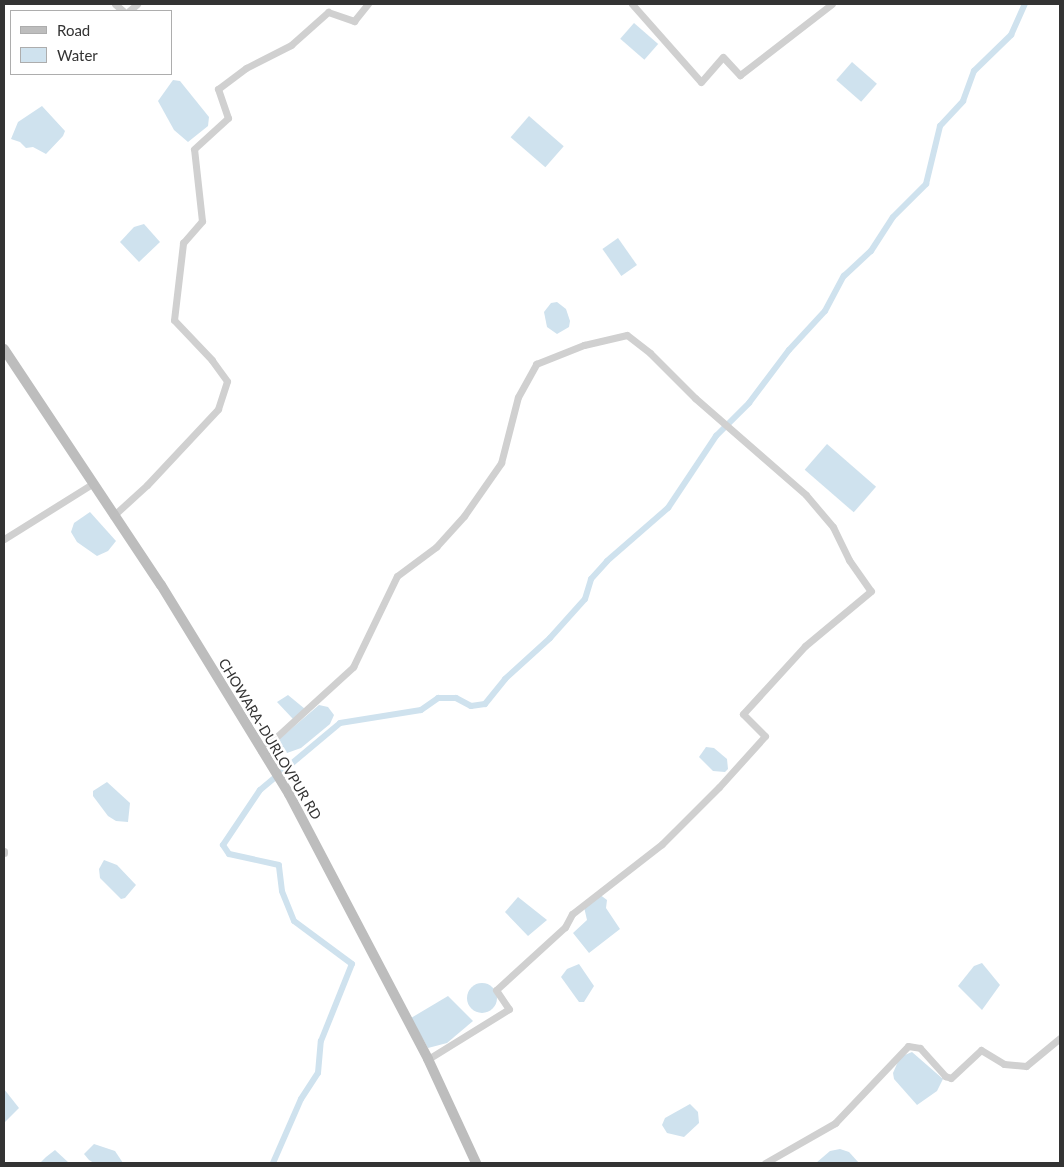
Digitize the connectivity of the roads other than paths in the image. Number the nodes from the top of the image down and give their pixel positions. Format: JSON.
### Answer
{"nodes":[{"id":1,"x":368,"y":4,"type":"edge"},
{"id":2,"x":632,"y":4,"type":"edge"},
{"id":3,"x":832,"y":4,"type":"edge"},
{"id":4,"x":4,"y":349,"type":"edge"},
{"id":5,"x":92,"y":484,"type":"junction"},
{"id":6,"x":113,"y":516,"type":"junction"},
{"id":7,"x":4,"y":539,"type":"edge"},
{"id":8,"x":261,"y":751,"type":"junction"},
{"id":9,"x":1060,"y":1038,"type":"edge"},
{"id":10,"x":428,"y":1059,"type":"junction"},
{"id":11,"x":476,"y":1163,"type":"edge"},
{"id":12,"x":765,"y":1163,"type":"edge"}],
"edges":[{"from":1,"to":6,"type":"street"},
{"from":2,"to":3,"type":"street"},
{"from":4,"to":5,"type":"street","name":"CHOWARA-DURLOVPUR RD"},
{"from":5,"to":6,"type":"street","name":"CHOWARA-DURLOVPUR RD"},
{"from":5,"to":7,"type":"street"},
{"from":6,"to":8,"type":"street","name":"CHOWARA-DURLOVPUR RD"},
{"from":8,"to":10,"type":"street","name":"CHOWARA-DURLOVPUR RD"},
{"from":8,"to":10,"type":"street"},
{"from":9,"to":12,"type":"street"},
{"from":10,"to":11,"type":"street","name":"CHOWARA-DURLOVPUR RD"}]}
